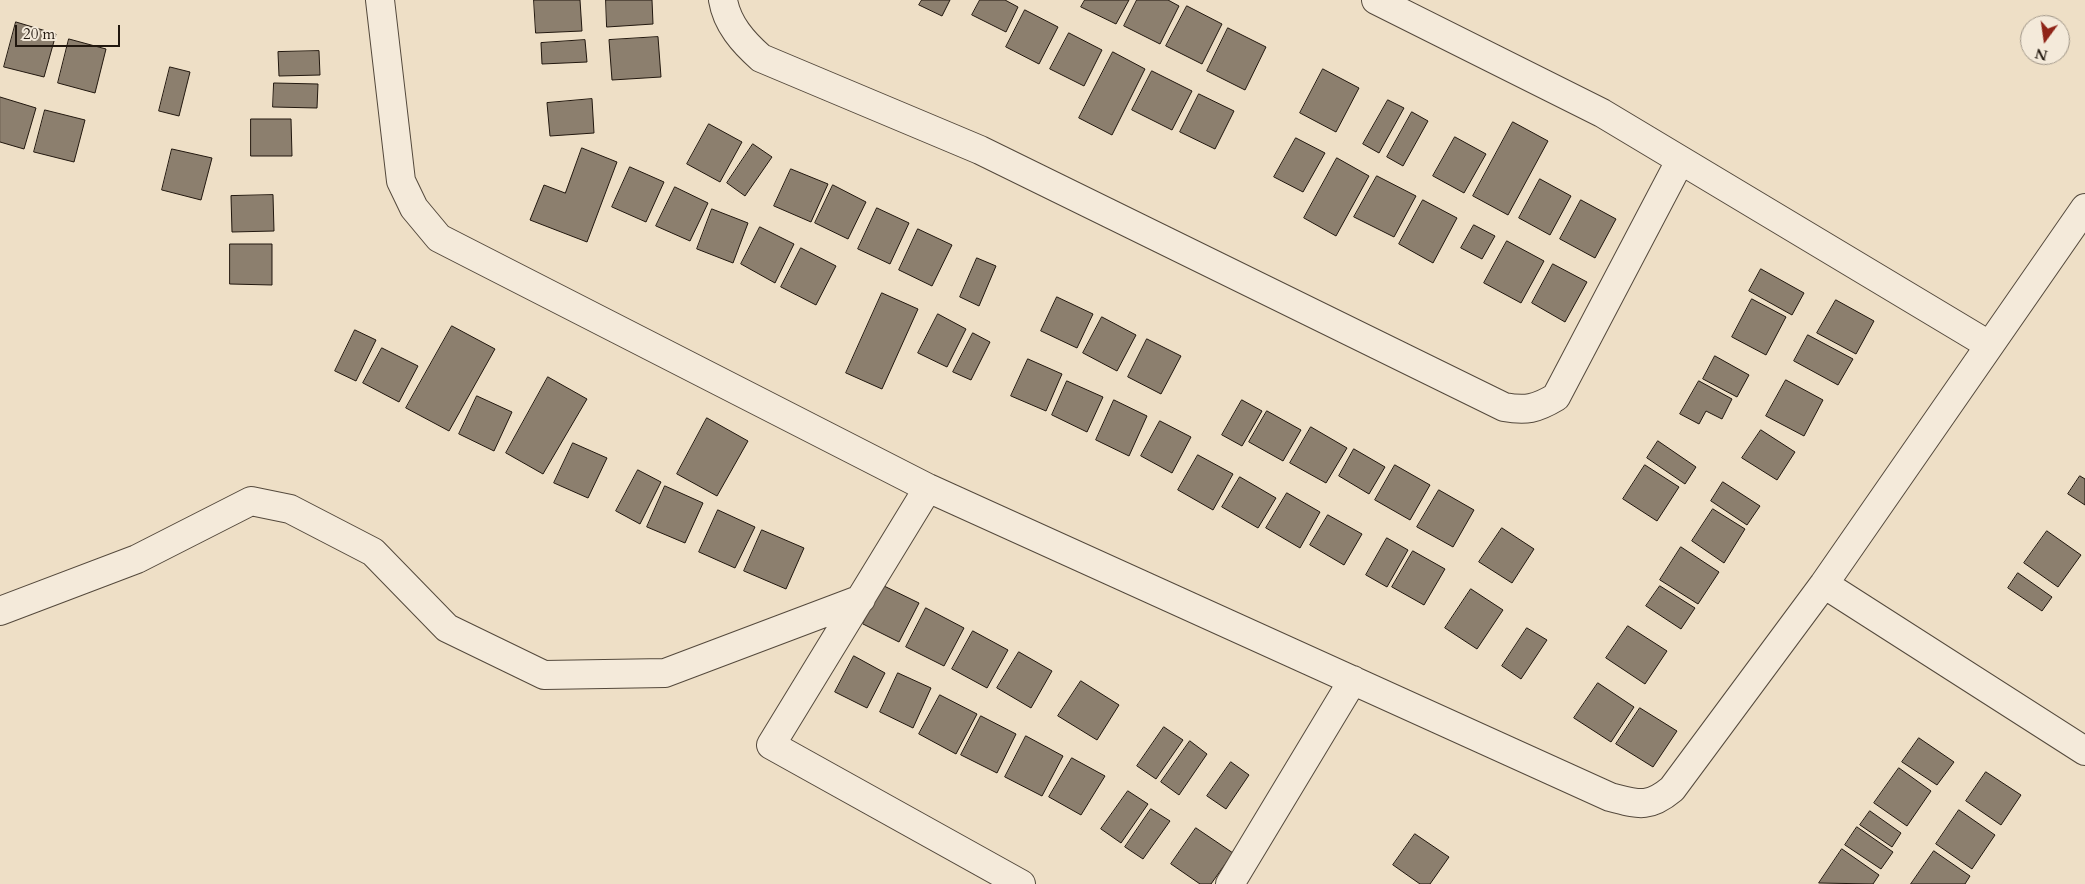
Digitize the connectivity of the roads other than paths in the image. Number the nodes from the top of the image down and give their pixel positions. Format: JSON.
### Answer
{"nodes":[{"id":1,"x":380,"y":0,"type":"edge"},
{"id":2,"x":723,"y":0,"type":"edge"},
{"id":3,"x":1376,"y":0,"type":"edge"},
{"id":4,"x":1680,"y":161,"type":"junction"},
{"id":5,"x":2085,"y":208,"type":"edge"},
{"id":6,"x":1989,"y":345,"type":"junction"},
{"id":7,"x":928,"y":488,"type":"junction"},
{"id":8,"x":1824,"y":584,"type":"junction"},
{"id":9,"x":860,"y":599,"type":"junction"},
{"id":10,"x":0,"y":611,"type":"edge"},
{"id":11,"x":1353,"y":680,"type":"junction"},
{"id":12,"x":2085,"y":751,"type":"edge"},
{"id":13,"x":1021,"y":884,"type":"edge"},
{"id":14,"x":1230,"y":884,"type":"edge"}],
"edges":[{"from":1,"to":7,"type":"street"},
{"from":2,"to":4,"type":"street"},
{"from":3,"to":4,"type":"street"},
{"from":4,"to":6,"type":"street"},
{"from":5,"to":6,"type":"street"},
{"from":6,"to":8,"type":"street"},
{"from":7,"to":9,"type":"street"},
{"from":7,"to":11,"type":"street"},
{"from":8,"to":11,"type":"street"},
{"from":8,"to":12,"type":"street"},
{"from":9,"to":10,"type":"street"},
{"from":9,"to":13,"type":"street"},
{"from":11,"to":14,"type":"street"}]}
